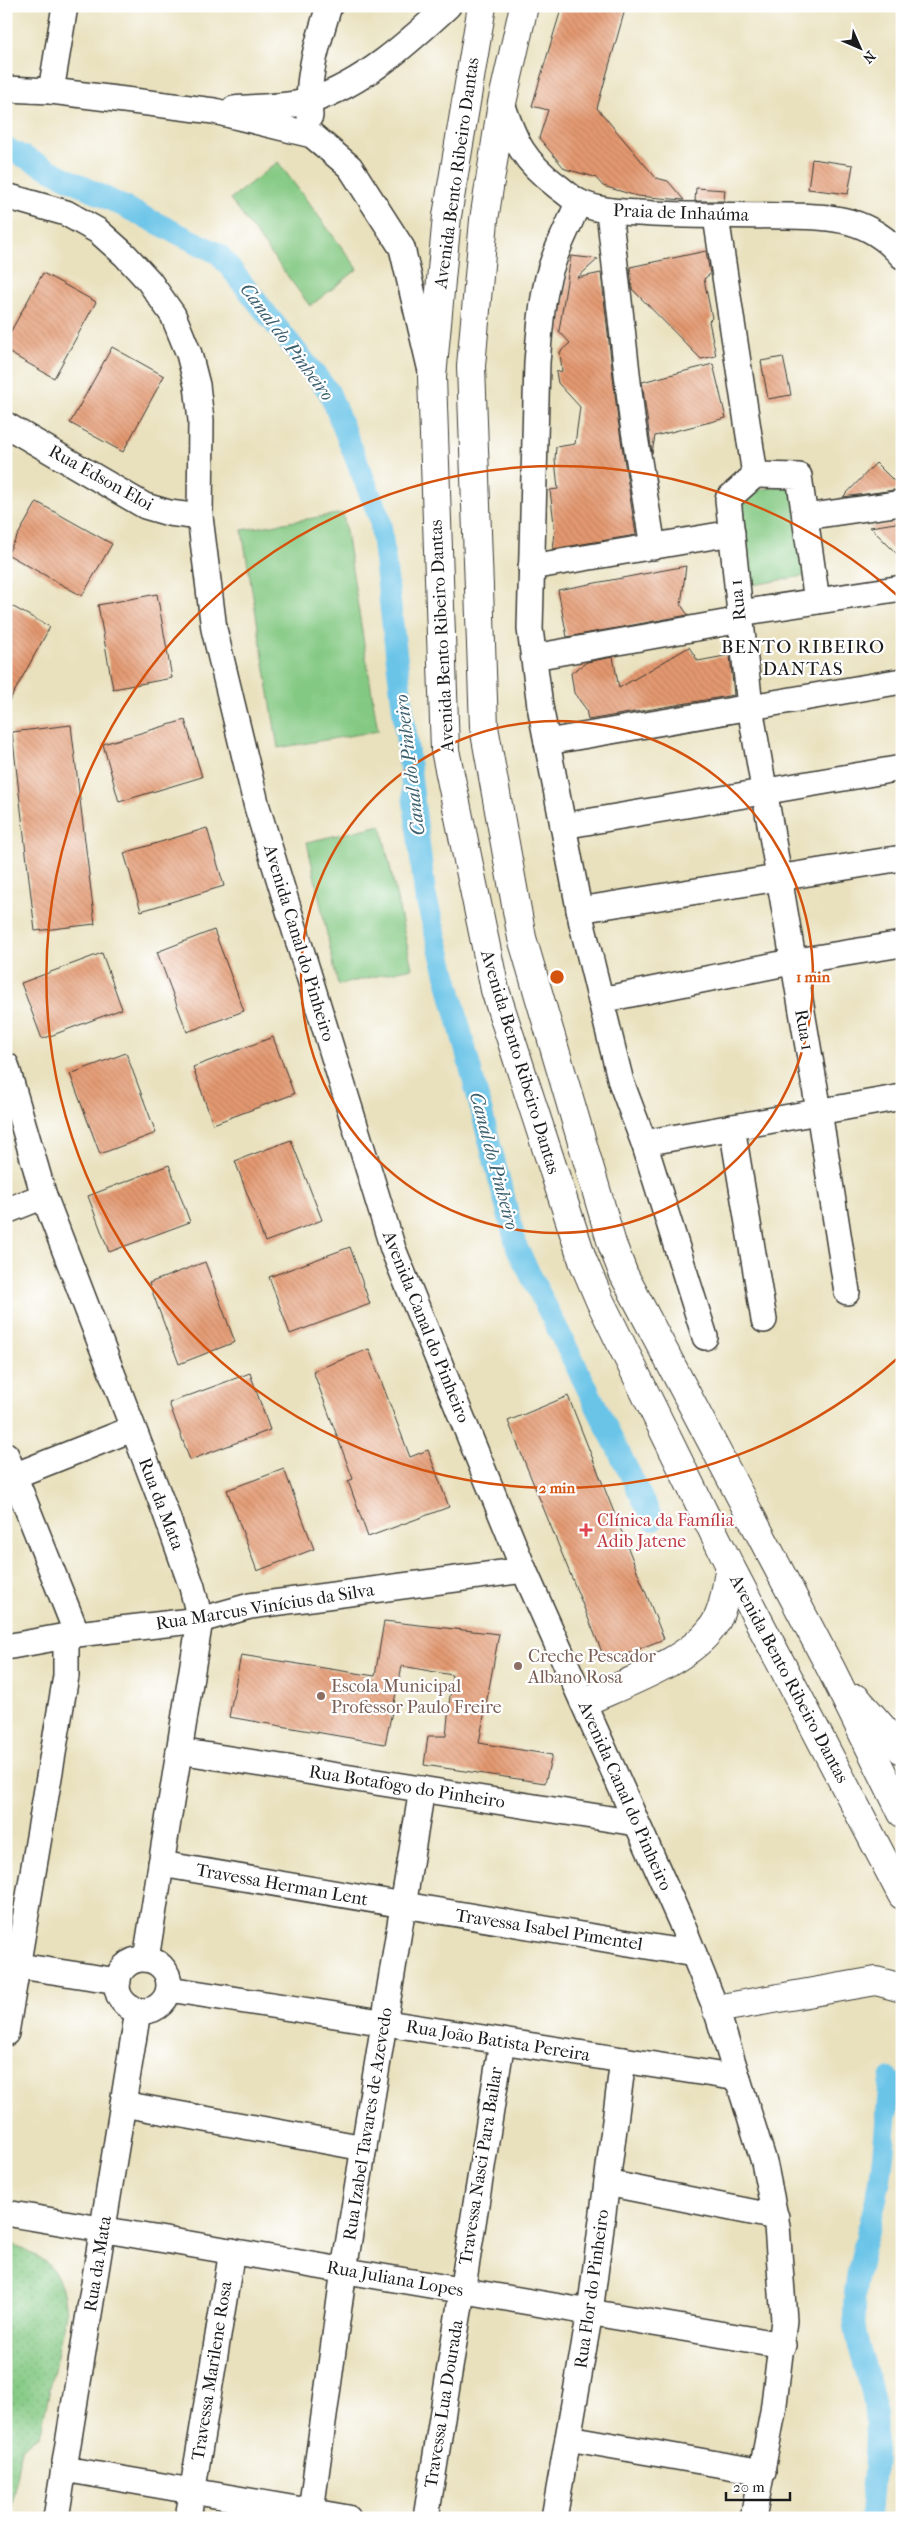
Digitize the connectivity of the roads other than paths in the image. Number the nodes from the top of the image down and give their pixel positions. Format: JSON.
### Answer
{"nodes":[{"id":1,"x":64,"y":6,"type":"edge"},
{"id":2,"x":329,"y":6,"type":"edge"},
{"id":3,"x":448,"y":6,"type":"edge"},
{"id":4,"x":482,"y":6,"type":"edge"},
{"id":5,"x":524,"y":6,"type":"edge"},
{"id":6,"x":6,"y":89,"type":"edge"},
{"id":7,"x":51,"y":91,"type":"junction"},
{"id":8,"x":309,"y":101,"type":"junction"},
{"id":9,"x":502,"y":104,"type":"junction"},
{"id":10,"x":216,"y":111,"type":"junction"},
{"id":11,"x":312,"y":136,"type":"junction"},
{"id":12,"x":6,"y":196,"type":"edge"},
{"id":13,"x":578,"y":202,"type":"junction"},
{"id":14,"x":609,"y":211,"type":"junction"},
{"id":15,"x":716,"y":217,"type":"junction"},
{"id":16,"x":902,"y":256,"type":"edge"},
{"id":17,"x":432,"y":377,"type":"junction"},
{"id":18,"x":6,"y":425,"type":"edge"},
{"id":19,"x":755,"y":475,"type":"junction"},
{"id":20,"x":902,"y":503,"type":"edge"},
{"id":21,"x":200,"y":517,"type":"junction"},
{"id":22,"x":805,"y":517,"type":"junction"},
{"id":23,"x":732,"y":533,"type":"junction"},
{"id":24,"x":653,"y":547,"type":"junction"},
{"id":25,"x":532,"y":568,"type":"junction"},
{"id":26,"x":902,"y":588,"type":"edge"},
{"id":27,"x":818,"y":601,"type":"junction"},
{"id":28,"x":740,"y":617,"type":"junction"},
{"id":29,"x":534,"y":657,"type":"junction"},
{"id":30,"x":902,"y":682,"type":"edge"},
{"id":31,"x":750,"y":707,"type":"junction"},
{"id":32,"x":547,"y":742,"type":"junction"},
{"id":33,"x":902,"y":768,"type":"edge"},
{"id":34,"x":764,"y":792,"type":"junction"},
{"id":35,"x":563,"y":826,"type":"junction"},
{"id":36,"x":902,"y":858,"type":"edge"},
{"id":37,"x":777,"y":877,"type":"junction"},
{"id":38,"x":579,"y":910,"type":"junction"},
{"id":39,"x":902,"y":944,"type":"edge"},
{"id":40,"x":792,"y":962,"type":"junction"},
{"id":41,"x":601,"y":1000,"type":"junction"},
{"id":42,"x":6,"y":1065,"type":"edge"},
{"id":43,"x":902,"y":1098,"type":"edge"},
{"id":44,"x":819,"y":1111,"type":"junction"},
{"id":45,"x":732,"y":1128,"type":"junction"},
{"id":46,"x":644,"y":1143,"type":"junction"},
{"id":47,"x":44,"y":1196,"type":"junction"},
{"id":48,"x":6,"y":1211,"type":"edge"},
{"id":49,"x":847,"y":1292,"type":"dead end"},
{"id":50,"x":764,"y":1320,"type":"dead end"},
{"id":51,"x":705,"y":1337,"type":"dead end"},
{"id":52,"x":132,"y":1429,"type":"junction"},
{"id":53,"x":9,"y":1470,"type":"edge"},
{"id":54,"x":730,"y":1566,"type":"junction"},
{"id":55,"x":524,"y":1570,"type":"junction"},
{"id":56,"x":200,"y":1620,"type":"junction"},
{"id":57,"x":72,"y":1635,"type":"junction"},
{"id":58,"x":6,"y":1647,"type":"edge"},
{"id":59,"x":831,"y":1669,"type":"junction"},
{"id":60,"x":584,"y":1702,"type":"junction"},
{"id":61,"x":902,"y":1750,"type":"edge"},
{"id":62,"x":179,"y":1751,"type":"junction"},
{"id":63,"x":880,"y":1768,"type":"junction"},
{"id":64,"x":902,"y":1787,"type":"edge"},
{"id":65,"x":422,"y":1789,"type":"junction"},
{"id":66,"x":902,"y":1812,"type":"edge"},
{"id":67,"x":636,"y":1823,"type":"junction"},
{"id":68,"x":161,"y":1864,"type":"junction"},
{"id":69,"x":902,"y":1895,"type":"edge"},
{"id":70,"x":404,"y":1906,"type":"junction"},
{"id":71,"x":694,"y":1954,"type":"junction"},
{"id":72,"x":146,"y":1959,"type":"junction"},
{"id":73,"x":11,"y":1965,"type":"edge"},
{"id":74,"x":118,"y":1981,"type":"junction"},
{"id":75,"x":902,"y":1988,"type":"edge"},
{"id":76,"x":169,"y":1989,"type":"junction"},
{"id":77,"x":716,"y":2009,"type":"junction"},
{"id":78,"x":138,"y":2011,"type":"junction"},
{"id":79,"x":385,"y":2023,"type":"junction"},
{"id":80,"x":6,"y":2033,"type":"edge"},
{"id":81,"x":502,"y":2041,"type":"junction"},
{"id":82,"x":623,"y":2060,"type":"junction"},
{"id":83,"x":738,"y":2078,"type":"junction"},
{"id":84,"x":124,"y":2104,"type":"junction"},
{"id":85,"x":364,"y":2148,"type":"junction"},
{"id":86,"x":607,"y":2183,"type":"junction"},
{"id":87,"x":6,"y":2213,"type":"edge"},
{"id":88,"x":776,"y":2217,"type":"junction"},
{"id":89,"x":104,"y":2230,"type":"junction"},
{"id":90,"x":232,"y":2251,"type":"junction"},
{"id":91,"x":344,"y":2270,"type":"junction"},
{"id":92,"x":461,"y":2290,"type":"junction"},
{"id":93,"x":590,"y":2312,"type":"junction"},
{"id":94,"x":783,"y":2345,"type":"junction"},
{"id":95,"x":568,"y":2438,"type":"junction"},
{"id":96,"x":64,"y":2468,"type":"junction"},
{"id":97,"x":762,"y":2472,"type":"junction"},
{"id":98,"x":193,"y":2491,"type":"junction"},
{"id":99,"x":310,"y":2515,"type":"edge"},
{"id":100,"x":56,"y":2518,"type":"edge"},
{"id":101,"x":188,"y":2518,"type":"edge"},
{"id":102,"x":348,"y":2518,"type":"edge"},
{"id":103,"x":426,"y":2518,"type":"edge"},
{"id":104,"x":554,"y":2518,"type":"edge"},
{"id":105,"x":753,"y":2518,"type":"edge"}],
"edges":[{"from":1,"to":7,"type":"street"},
{"from":2,"to":8,"type":"street"},
{"from":3,"to":8,"type":"street"},
{"from":4,"to":17,"type":"highway","name":"Avenida Bento Ribeiro Dantas"},
{"from":5,"to":9,"type":"highway","name":"Avenida Bento Ribeiro Dantas"},
{"from":6,"to":7,"type":"street"},
{"from":7,"to":10,"type":"street"},
{"from":8,"to":10,"type":"street"},
{"from":8,"to":11,"type":"street"},
{"from":9,"to":13,"type":"street","name":"Praia de Inhaúma"},
{"from":9,"to":59,"type":"highway","name":"Avenida Bento Ribeiro Dantas"},
{"from":10,"to":11,"type":"street"},
{"from":11,"to":17,"type":"street"},
{"from":12,"to":21,"type":"street","name":"Avenida Canal do Pinheiro"},
{"from":13,"to":14,"type":"street","name":"Praia de Inhaúma"},
{"from":13,"to":25,"type":"street"},
{"from":14,"to":15,"type":"street","name":"Praia de Inhaúma"},
{"from":14,"to":24,"type":"street"},
{"from":15,"to":16,"type":"street","name":"Praia de Inhaúma"},
{"from":15,"to":19,"type":"street"},
{"from":17,"to":54,"type":"highway","name":"Avenida Bento Ribeiro Dantas"},
{"from":18,"to":21,"type":"street","name":"Rua Edson Eloi"},
{"from":19,"to":22,"type":"street"},
{"from":19,"to":23,"type":"street","name":"Rua 1"},
{"from":20,"to":22,"type":"street"},
{"from":21,"to":55,"type":"street","name":"Avenida Canal do Pinheiro"},
{"from":22,"to":27,"type":"street"},
{"from":23,"to":24,"type":"street"},
{"from":23,"to":28,"type":"street","name":"Rua 1"},
{"from":24,"to":25,"type":"street"},
{"from":25,"to":29,"type":"street"},
{"from":26,"to":27,"type":"street"},
{"from":27,"to":28,"type":"street"},
{"from":28,"to":29,"type":"street"},
{"from":28,"to":31,"type":"street","name":"Rua 1"},
{"from":29,"to":32,"type":"street"},
{"from":30,"to":31,"type":"street"},
{"from":31,"to":32,"type":"street"},
{"from":31,"to":34,"type":"street","name":"Rua 1"},
{"from":32,"to":35,"type":"street"},
{"from":33,"to":34,"type":"street"},
{"from":34,"to":35,"type":"street"},
{"from":34,"to":37,"type":"street","name":"Rua 1"},
{"from":35,"to":38,"type":"street"},
{"from":36,"to":37,"type":"street"},
{"from":37,"to":38,"type":"street"},
{"from":37,"to":40,"type":"street","name":"Rua 1"},
{"from":38,"to":41,"type":"street"},
{"from":39,"to":40,"type":"street"},
{"from":40,"to":41,"type":"street"},
{"from":40,"to":44,"type":"street","name":"Rua 1"},
{"from":41,"to":46,"type":"street"},
{"from":42,"to":47,"type":"street","name":"Rua da Mata"},
{"from":43,"to":44,"type":"street"},
{"from":44,"to":45,"type":"street"},
{"from":44,"to":49,"type":"street","name":"Rua 1"},
{"from":45,"to":46,"type":"street"},
{"from":45,"to":50,"type":"street"},
{"from":46,"to":51,"type":"street"},
{"from":47,"to":48,"type":"street"},
{"from":47,"to":52,"type":"street","name":"Rua da Mata"},
{"from":52,"to":53,"type":"street"},
{"from":52,"to":56,"type":"street","name":"Rua da Mata"},
{"from":53,"to":57,"type":"street"},
{"from":54,"to":60,"type":"highway"},
{"from":54,"to":69,"type":"highway","name":"Avenida Bento Ribeiro Dantas"},
{"from":55,"to":56,"type":"street","name":"Rua Marcus Vinícius da Silva"},
{"from":55,"to":60,"type":"street","name":"Avenida Canal do Pinheiro"},
{"from":56,"to":57,"type":"street","name":"Rua Marcus Vinícius da Silva"},
{"from":56,"to":62,"type":"street","name":"Rua da Mata"},
{"from":57,"to":58,"type":"street","name":"Rua Marcus Vinícius da Silva"},
{"from":57,"to":73,"type":"street"},
{"from":59,"to":61,"type":"highway"},
{"from":59,"to":63,"type":"highway","name":"Avenida Bento Ribeiro Dantas"},
{"from":60,"to":67,"type":"street","name":"Avenida Canal do Pinheiro"},
{"from":62,"to":65,"type":"street","name":"Rua Botafogo do Pinheiro"},
{"from":62,"to":68,"type":"street","name":"Rua da Mata"},
{"from":63,"to":64,"type":"street"},
{"from":63,"to":66,"type":"highway","name":"Avenida Bento Ribeiro Dantas"},
{"from":65,"to":67,"type":"street","name":"Rua Botafogo do Pinheiro"},
{"from":65,"to":70,"type":"street","name":"Rua Izabel Tavares de Azevedo"},
{"from":67,"to":71,"type":"street","name":"Avenida Canal do Pinheiro"},
{"from":68,"to":70,"type":"street","name":"Travessa Herman Lent"},
{"from":68,"to":72,"type":"street","name":"Rua da Mata"},
{"from":70,"to":71,"type":"street","name":"Travessa Isabel Pimentel"},
{"from":70,"to":79,"type":"street","name":"Rua Izabel Tavares de Azevedo"},
{"from":71,"to":77,"type":"street","name":"Avenida Canal do Pinheiro"},
{"from":72,"to":74,"type":"street"},
{"from":72,"to":76,"type":"street"},
{"from":73,"to":74,"type":"street"},
{"from":73,"to":80,"type":"street"},
{"from":74,"to":78,"type":"street"},
{"from":75,"to":77,"type":"highway"},
{"from":76,"to":78,"type":"street"},
{"from":76,"to":79,"type":"street","name":"Rua João Batista Pereira"},
{"from":77,"to":83,"type":"street","name":"Avenida Canal do Pinheiro"},
{"from":78,"to":84,"type":"street","name":"Rua da Mata"},
{"from":79,"to":81,"type":"street","name":"Rua João Batista Pereira"},
{"from":79,"to":85,"type":"street","name":"Rua Izabel Tavares de Azevedo"},
{"from":81,"to":82,"type":"street","name":"Rua João Batista Pereira"},
{"from":81,"to":92,"type":"street","name":"Travessa Nasci Para Bailar"},
{"from":82,"to":83,"type":"street","name":"Rua João Batista Pereira"},
{"from":82,"to":86,"type":"street","name":"Rua Flor do Pinheiro"},
{"from":83,"to":88,"type":"street","name":"Avenida Canal do Pinheiro"},
{"from":84,"to":85,"type":"street"},
{"from":84,"to":89,"type":"street","name":"Rua da Mata"},
{"from":85,"to":91,"type":"street","name":"Rua Izabel Tavares de Azevedo"},
{"from":86,"to":88,"type":"street"},
{"from":86,"to":93,"type":"street","name":"Rua Flor do Pinheiro"},
{"from":87,"to":89,"type":"street","name":"Rua Juliana Lopes"},
{"from":88,"to":94,"type":"street","name":"Avenida Canal do Pinheiro"},
{"from":89,"to":90,"type":"street","name":"Rua Juliana Lopes"},
{"from":89,"to":96,"type":"street","name":"Rua da Mata"},
{"from":90,"to":91,"type":"street","name":"Rua Juliana Lopes"},
{"from":90,"to":98,"type":"street","name":"Travessa Marilene Rosa"},
{"from":91,"to":92,"type":"street","name":"Rua Juliana Lopes"},
{"from":91,"to":99,"type":"street","name":"Rua Izabel Tavares de Azevedo"},
{"from":92,"to":93,"type":"street","name":"Rua Juliana Lopes"},
{"from":92,"to":103,"type":"street","name":"Travessa Lua Dourada"},
{"from":93,"to":94,"type":"street","name":"Rua Juliana Lopes"},
{"from":93,"to":95,"type":"street","name":"Rua Flor do Pinheiro"},
{"from":94,"to":97,"type":"street","name":"Avenida Canal do Pinheiro"},
{"from":95,"to":97,"type":"street"},
{"from":95,"to":104,"type":"street","name":"Rua Flor do Pinheiro"},
{"from":96,"to":98,"type":"street"},
{"from":96,"to":100,"type":"street","name":"Rua da Mata"},
{"from":97,"to":105,"type":"street","name":"Avenida Canal do Pinheiro"},
{"from":98,"to":99,"type":"street"},
{"from":98,"to":101,"type":"street","name":"Travessa Marilene Rosa"},
{"from":99,"to":102,"type":"street"}]}
